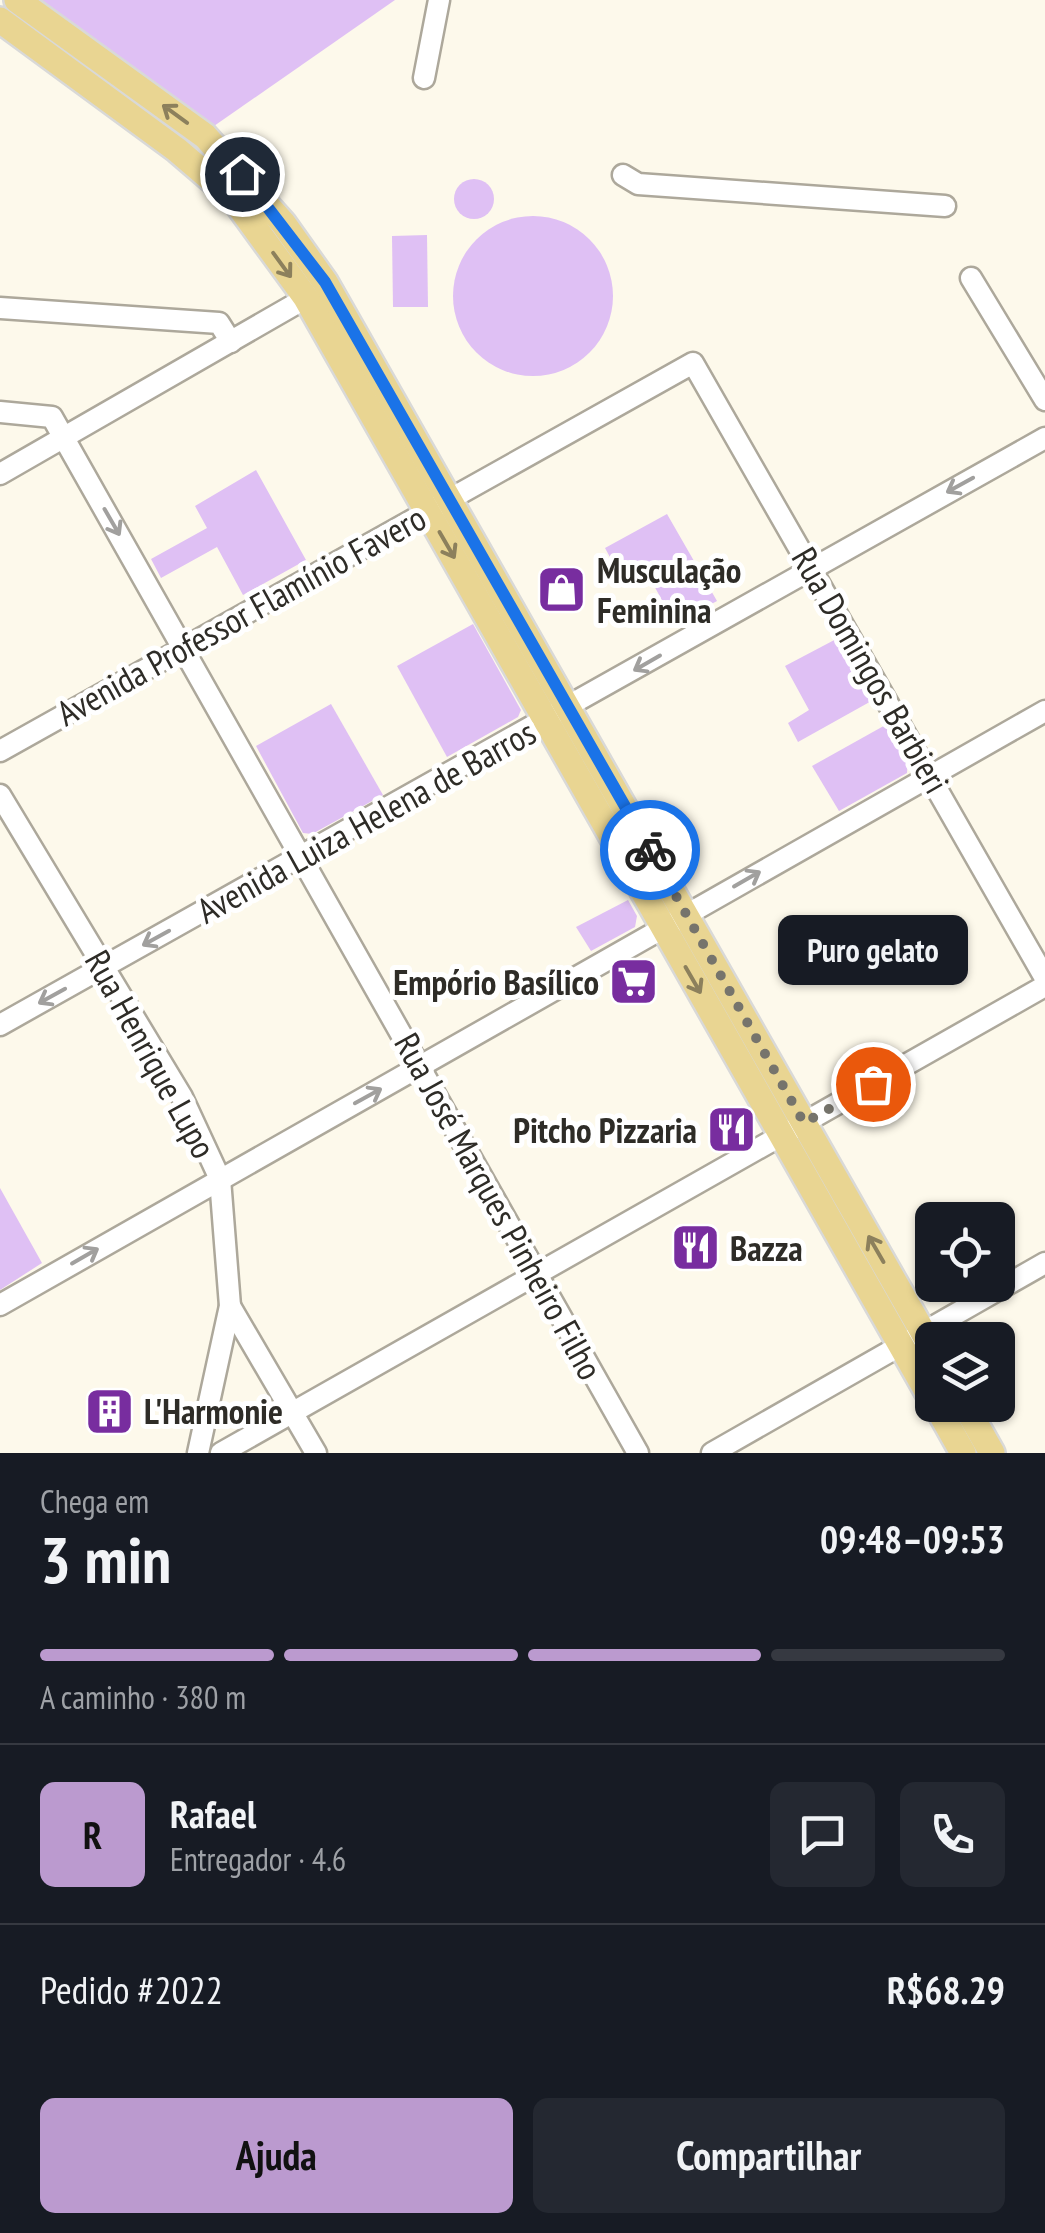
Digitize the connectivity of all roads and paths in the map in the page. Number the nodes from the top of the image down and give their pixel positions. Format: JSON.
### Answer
{"nodes":[{"id":1,"x":439,"y":0,"type":"edge"},
{"id":2,"x":6,"y":16,"type":"edge"},
{"id":3,"x":424,"y":78,"type":"dead end"},
{"id":4,"x":623,"y":175,"type":"dead end"},
{"id":5,"x":945,"y":206,"type":"dead end"},
{"id":6,"x":971,"y":278,"type":"dead end"},
{"id":7,"x":306,"y":298,"type":"junction"},
{"id":8,"x":0,"y":308,"type":"edge"},
{"id":9,"x":231,"y":342,"type":"junction"},
{"id":10,"x":693,"y":363,"type":"joint"},
{"id":11,"x":1045,"y":400,"type":"edge"},
{"id":12,"x":0,"y":412,"type":"edge"},
{"id":13,"x":63,"y":438,"type":"junction"},
{"id":14,"x":1045,"y":438,"type":"edge"},
{"id":15,"x":0,"y":474,"type":"edge"},
{"id":16,"x":451,"y":498,"type":"junction"},
{"id":17,"x":427,"y":510,"type":"junction"},
{"id":18,"x":812,"y":568,"type":"junction"},
{"id":19,"x":182,"y":647,"type":"junction"},
{"id":20,"x":1045,"y":710,"type":"edge"},
{"id":21,"x":558,"y":714,"type":"junction"},
{"id":22,"x":0,"y":751,"type":"edge"},
{"id":23,"x":931,"y":775,"type":"junction"},
{"id":24,"x":0,"y":794,"type":"edge"},
{"id":25,"x":300,"y":857,"type":"junction"},
{"id":26,"x":686,"y":914,"type":"junction"},
{"id":27,"x":663,"y":928,"type":"junction"},
{"id":28,"x":104,"y":968,"type":"junction"},
{"id":29,"x":1045,"y":978,"type":"edge"},
{"id":30,"x":1045,"y":986,"type":"edge"},
{"id":31,"x":0,"y":1025,"type":"edge"},
{"id":32,"x":420,"y":1067,"type":"junction"},
{"id":33,"x":793,"y":1130,"type":"junction"},
{"id":34,"x":220,"y":1179,"type":"junction"},
{"id":35,"x":1045,"y":1263,"type":"edge"},
{"id":36,"x":536,"y":1274,"type":"junction"},
{"id":37,"x":0,"y":1305,"type":"edge"},
{"id":38,"x":230,"y":1306,"type":"junction"},
{"id":39,"x":953,"y":1322,"type":"edge"},
{"id":40,"x":915,"y":1335,"type":"edge"},
{"id":41,"x":915,"y":1346,"type":"edge"},
{"id":42,"x":294,"y":1412,"type":"junction"},
{"id":43,"x":945,"y":1422,"type":"edge"},
{"id":44,"x":974,"y":1422,"type":"edge"},
{"id":45,"x":198,"y":1453,"type":"edge"},
{"id":46,"x":221,"y":1453,"type":"edge"},
{"id":47,"x":316,"y":1453,"type":"edge"},
{"id":48,"x":638,"y":1453,"type":"edge"},
{"id":49,"x":712,"y":1453,"type":"edge"},
{"id":50,"x":963,"y":1453,"type":"edge"},
{"id":51,"x":992,"y":1453,"type":"edge"}],
"edges":[{"from":1,"to":3,"type":"street"},
{"from":2,"to":7,"type":"main road","one_way":true},
{"from":16,"to":2,"type":"main road","one_way":true},
{"from":4,"to":5,"type":"street"},
{"from":6,"to":11,"type":"street"},
{"from":7,"to":9,"type":"street"},
{"from":7,"to":17,"type":"main road"},
{"from":8,"to":9,"type":"street"},
{"from":9,"to":13,"type":"street"},
{"from":10,"to":16,"type":"street","name":"Avenida Professor Flamínio Favero"},
{"from":10,"to":18,"type":"street","name":"Rua Domingos Barbieri"},
{"from":12,"to":13,"type":"street"},
{"from":13,"to":15,"type":"street"},
{"from":13,"to":19,"type":"street","name":"Rua José Marques Pinheiro Filho","one_way":true},
{"from":14,"to":18,"type":"street","name":"Avenida Luiza Helena de Barros","one_way":true},
{"from":16,"to":17,"type":"street","name":"Avenida Professor Flamínio Favero"},
{"from":16,"to":21,"type":"main road"},
{"from":17,"to":19,"type":"street","name":"Avenida Professor Flamínio Favero"},
{"from":17,"to":21,"type":"main road","one_way":true},
{"from":18,"to":21,"type":"street","name":"Avenida Luiza Helena de Barros","one_way":true},
{"from":18,"to":23,"type":"street","name":"Rua Domingos Barbieri"},
{"from":19,"to":22,"type":"street","name":"Avenida Professor Flamínio Favero"},
{"from":19,"to":25,"type":"street","name":"Rua José Marques Pinheiro Filho"},
{"from":20,"to":23,"type":"street"},
{"from":21,"to":25,"type":"street","name":"Avenida Luiza Helena de Barros"},
{"from":21,"to":26,"type":"main road"},
{"from":21,"to":27,"type":"main road"},
{"from":26,"to":23,"type":"street","one_way":true},
{"from":23,"to":29,"type":"street","name":"Rua Domingos Barbieri"},
{"from":24,"to":28,"type":"street","name":"Rua Henrique Lupo"},
{"from":25,"to":28,"type":"street","name":"Avenida Luiza Helena de Barros","one_way":true},
{"from":25,"to":32,"type":"street","name":"Rua José Marques Pinheiro Filho"},
{"from":26,"to":27,"type":"street"},
{"from":26,"to":33,"type":"main road"},
{"from":27,"to":32,"type":"street"},
{"from":27,"to":33,"type":"main road","one_way":true},
{"from":28,"to":31,"type":"street","name":"Avenida Luiza Helena de Barros","one_way":true},
{"from":28,"to":34,"type":"street","name":"Rua Henrique Lupo"},
{"from":30,"to":33,"type":"street"},
{"from":34,"to":32,"type":"street","one_way":true},
{"from":32,"to":36,"type":"street","name":"Rua José Marques Pinheiro Filho"},
{"from":33,"to":36,"type":"street"},
{"from":33,"to":40,"type":"main road"},
{"from":37,"to":34,"type":"street","one_way":true},
{"from":34,"to":38,"type":"street","name":"Rua Henrique Lupo"},
{"from":35,"to":39,"type":"street"},
{"from":36,"to":42,"type":"street"},
{"from":36,"to":48,"type":"street","name":"Rua José Marques Pinheiro Filho"},
{"from":38,"to":42,"type":"street"},
{"from":38,"to":45,"type":"street","name":"Rua Henrique Lupo"},
{"from":41,"to":49,"type":"street"},
{"from":42,"to":46,"type":"street"},
{"from":42,"to":47,"type":"street"},
{"from":43,"to":50,"type":"main road"},
{"from":44,"to":51,"type":"main road"}]}
